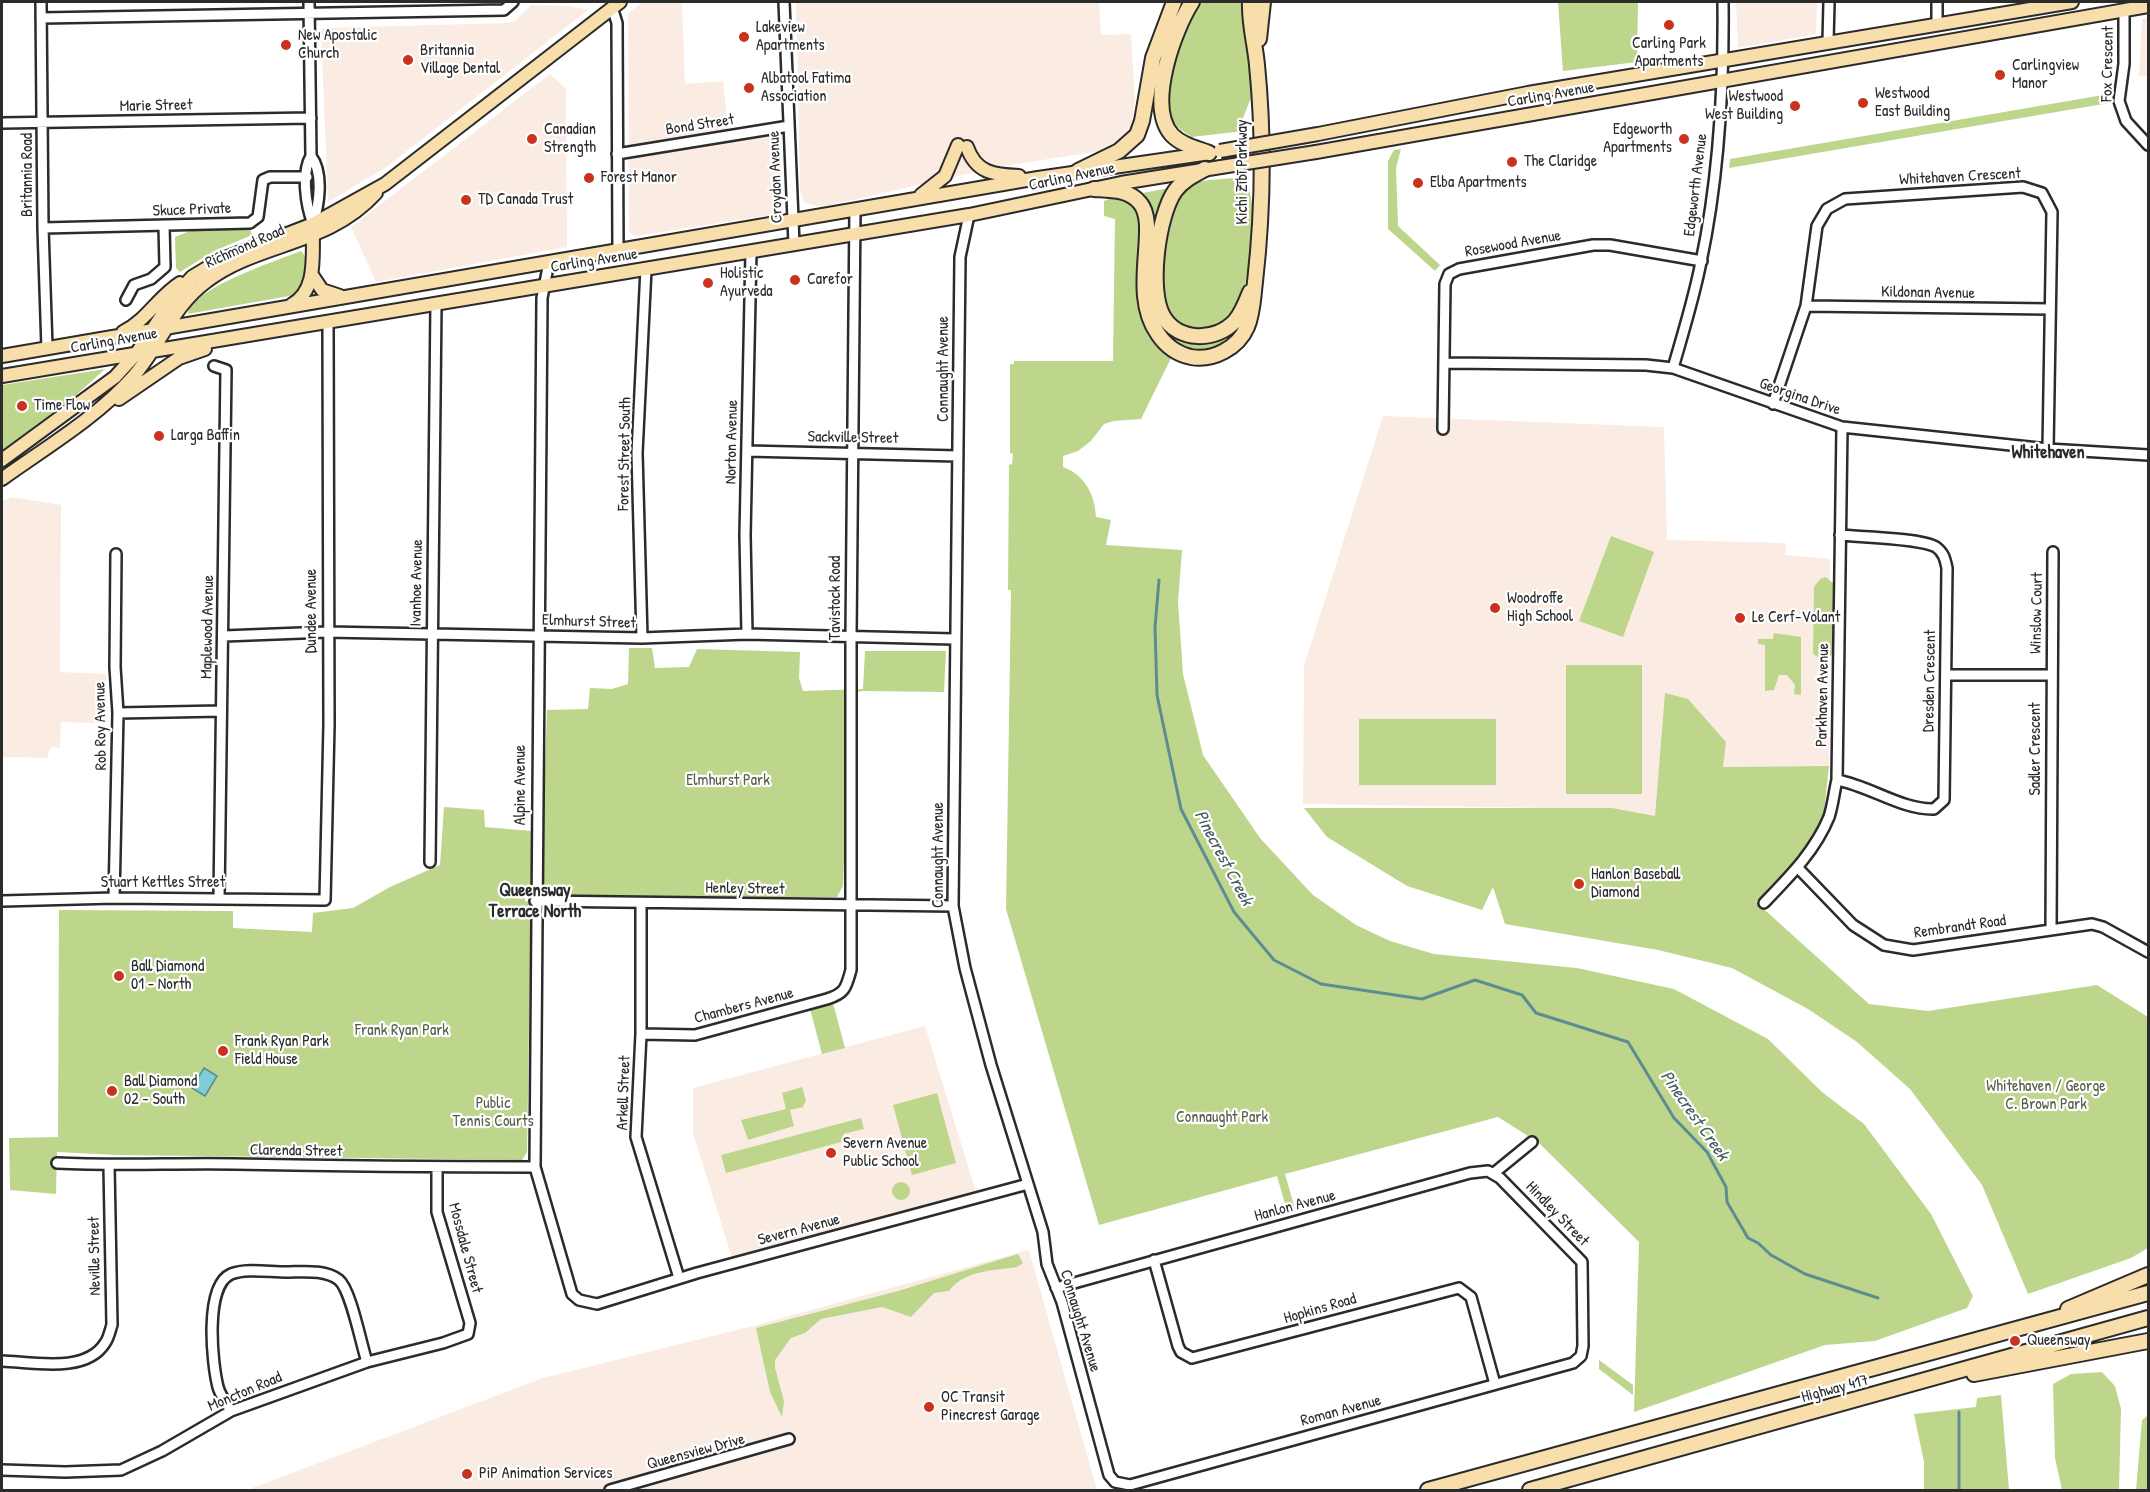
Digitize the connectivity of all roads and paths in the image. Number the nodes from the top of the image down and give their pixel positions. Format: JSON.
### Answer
{"nodes":[{"id":1,"x":41,"y":2,"type":"edge"},
{"id":2,"x":309,"y":2,"type":"edge"},
{"id":3,"x":513,"y":2,"type":"edge"},
{"id":4,"x":784,"y":2,"type":"edge"},
{"id":5,"x":1174,"y":2,"type":"edge"},
{"id":6,"x":1192,"y":2,"type":"edge"},
{"id":7,"x":1250,"y":2,"type":"edge"},
{"id":8,"x":1263,"y":2,"type":"edge"},
{"id":9,"x":1723,"y":2,"type":"edge"},
{"id":10,"x":1829,"y":2,"type":"edge"},
{"id":11,"x":1937,"y":2,"type":"edge"},
{"id":12,"x":2073,"y":2,"type":"edge"},
{"id":13,"x":616,"y":4,"type":"edge"},
{"id":14,"x":2038,"y":4,"type":"edge"},
{"id":15,"x":2148,"y":6,"type":"edge"},
{"id":16,"x":2124,"y":10,"type":"junction"},
{"id":17,"x":309,"y":15,"type":"junction"},
{"id":18,"x":41,"y":18,"type":"junction"},
{"id":19,"x":1937,"y":24,"type":"junction"},
{"id":20,"x":1828,"y":42,"type":"junction"},
{"id":21,"x":1723,"y":60,"type":"junction"},
{"id":22,"x":1257,"y":62,"type":"junction"},
{"id":23,"x":1723,"y":81,"type":"junction"},
{"id":24,"x":311,"y":118,"type":"junction"},
{"id":25,"x":2,"y":123,"type":"edge"},
{"id":26,"x":42,"y":123,"type":"junction"},
{"id":27,"x":789,"y":126,"type":"junction"},
{"id":28,"x":2148,"y":145,"type":"edge"},
{"id":29,"x":1215,"y":152,"type":"junction"},
{"id":30,"x":617,"y":154,"type":"junction"},
{"id":31,"x":311,"y":156,"type":"junction"},
{"id":32,"x":1205,"y":169,"type":"junction"},
{"id":33,"x":1078,"y":171,"type":"junction"},
{"id":34,"x":307,"y":177,"type":"junction"},
{"id":35,"x":1038,"y":177,"type":"junction"},
{"id":36,"x":1094,"y":189,"type":"junction"},
{"id":37,"x":912,"y":199,"type":"junction"},
{"id":38,"x":855,"y":209,"type":"junction"},
{"id":39,"x":969,"y":215,"type":"junction"},
{"id":40,"x":792,"y":220,"type":"junction"},
{"id":41,"x":164,"y":226,"type":"junction"},
{"id":42,"x":43,"y":228,"type":"junction"},
{"id":43,"x":313,"y":230,"type":"junction"},
{"id":44,"x":856,"y":233,"type":"junction"},
{"id":45,"x":794,"y":244,"type":"junction"},
{"id":46,"x":618,"y":250,"type":"junction"},
{"id":47,"x":752,"y":251,"type":"junction"},
{"id":48,"x":1702,"y":261,"type":"junction"},
{"id":49,"x":549,"y":262,"type":"junction"},
{"id":50,"x":646,"y":269,"type":"junction"},
{"id":51,"x":312,"y":275,"type":"junction"},
{"id":52,"x":192,"y":277,"type":"junction"},
{"id":53,"x":1255,"y":282,"type":"junction"},
{"id":54,"x":543,"y":286,"type":"junction"},
{"id":55,"x":344,"y":297,"type":"junction"},
{"id":56,"x":126,"y":300,"type":"dead end"},
{"id":57,"x":436,"y":304,"type":"junction"},
{"id":58,"x":1806,"y":306,"type":"junction"},
{"id":59,"x":287,"y":307,"type":"junction"},
{"id":60,"x":2050,"y":309,"type":"junction"},
{"id":61,"x":328,"y":323,"type":"junction"},
{"id":62,"x":165,"y":328,"type":"junction"},
{"id":63,"x":150,"y":330,"type":"junction"},
{"id":64,"x":258,"y":335,"type":"junction"},
{"id":65,"x":105,"y":338,"type":"junction"},
{"id":66,"x":47,"y":348,"type":"junction"},
{"id":67,"x":152,"y":351,"type":"junction"},
{"id":68,"x":136,"y":354,"type":"junction"},
{"id":69,"x":2,"y":356,"type":"edge"},
{"id":70,"x":1446,"y":363,"type":"junction"},
{"id":71,"x":214,"y":366,"type":"dead end"},
{"id":72,"x":1673,"y":368,"type":"junction"},
{"id":73,"x":2,"y":376,"type":"edge"},
{"id":74,"x":1773,"y":404,"type":"junction"},
{"id":75,"x":80,"y":422,"type":"junction"},
{"id":76,"x":1842,"y":427,"type":"junction"},
{"id":77,"x":1443,"y":429,"type":"dead end"},
{"id":78,"x":19,"y":448,"type":"junction"},
{"id":79,"x":2048,"y":449,"type":"junction"},
{"id":80,"x":747,"y":451,"type":"junction"},
{"id":81,"x":853,"y":452,"type":"junction"},
{"id":82,"x":2148,"y":455,"type":"edge"},
{"id":83,"x":958,"y":456,"type":"junction"},
{"id":84,"x":30,"y":458,"type":"junction"},
{"id":85,"x":2,"y":460,"type":"edge"},
{"id":86,"x":2,"y":479,"type":"edge"},
{"id":87,"x":1840,"y":535,"type":"junction"},
{"id":88,"x":2053,"y":552,"type":"dead end"},
{"id":89,"x":116,"y":554,"type":"dead end"},
{"id":90,"x":327,"y":632,"type":"junction"},
{"id":91,"x":431,"y":634,"type":"junction"},
{"id":92,"x":747,"y":634,"type":"junction"},
{"id":93,"x":537,"y":635,"type":"junction"},
{"id":94,"x":224,"y":636,"type":"junction"},
{"id":95,"x":851,"y":636,"type":"junction"},
{"id":96,"x":642,"y":638,"type":"junction"},
{"id":97,"x":954,"y":639,"type":"junction"},
{"id":98,"x":1946,"y":675,"type":"junction"},
{"id":99,"x":2051,"y":675,"type":"junction"},
{"id":100,"x":221,"y":711,"type":"junction"},
{"id":101,"x":118,"y":713,"type":"junction"},
{"id":102,"x":1838,"y":780,"type":"junction"},
{"id":103,"x":430,"y":862,"type":"dead end"},
{"id":104,"x":1798,"y":868,"type":"junction"},
{"id":105,"x":114,"y":898,"type":"junction"},
{"id":106,"x":219,"y":898,"type":"junction"},
{"id":107,"x":325,"y":900,"type":"joint"},
{"id":108,"x":2,"y":901,"type":"edge"},
{"id":109,"x":536,"y":902,"type":"junction"},
{"id":110,"x":641,"y":903,"type":"junction"},
{"id":111,"x":1764,"y":903,"type":"dead end"},
{"id":112,"x":850,"y":904,"type":"junction"},
{"id":113,"x":953,"y":906,"type":"junction"},
{"id":114,"x":2051,"y":929,"type":"junction"},
{"id":115,"x":2148,"y":951,"type":"edge"},
{"id":116,"x":848,"y":985,"type":"joint"},
{"id":117,"x":641,"y":1034,"type":"junction"},
{"id":118,"x":1532,"y":1142,"type":"dead end"},
{"id":119,"x":57,"y":1163,"type":"dead end"},
{"id":120,"x":109,"y":1166,"type":"junction"},
{"id":121,"x":535,"y":1167,"type":"junction"},
{"id":122,"x":437,"y":1169,"type":"junction"},
{"id":123,"x":1494,"y":1173,"type":"junction"},
{"id":124,"x":1028,"y":1184,"type":"junction"},
{"id":125,"x":1154,"y":1260,"type":"junction"},
{"id":126,"x":2148,"y":1275,"type":"edge"},
{"id":127,"x":679,"y":1278,"type":"junction"},
{"id":128,"x":1056,"y":1288,"type":"junction"},
{"id":129,"x":2148,"y":1293,"type":"edge"},
{"id":130,"x":579,"y":1300,"type":"joint"},
{"id":131,"x":2148,"y":1318,"type":"edge"},
{"id":132,"x":2042,"y":1321,"type":"junction"},
{"id":133,"x":468,"y":1334,"type":"joint"},
{"id":134,"x":2148,"y":1341,"type":"edge"},
{"id":135,"x":2050,"y":1352,"type":"junction"},
{"id":136,"x":1581,"y":1356,"type":"joint"},
{"id":137,"x":2,"y":1361,"type":"edge"},
{"id":138,"x":367,"y":1362,"type":"junction"},
{"id":139,"x":1495,"y":1384,"type":"junction"},
{"id":140,"x":231,"y":1411,"type":"junction"},
{"id":141,"x":789,"y":1440,"type":"dead end"},
{"id":142,"x":2,"y":1470,"type":"edge"},
{"id":143,"x":1109,"y":1475,"type":"joint"},
{"id":144,"x":610,"y":1491,"type":"edge"},
{"id":145,"x":1428,"y":1491,"type":"edge"},
{"id":146,"x":1530,"y":1491,"type":"edge"}],
"edges":[{"from":1,"to":18,"type":"street","name":"Britannia Road"},
{"from":2,"to":17,"type":"street"},
{"from":3,"to":17,"type":"street"},
{"from":4,"to":27,"type":"street","name":"Croydon Avenue"},
{"from":5,"to":33,"type":"highway"},
{"from":6,"to":29,"type":"highway"},
{"from":7,"to":22,"type":"highway","name":"Kichi Zībī Parkway"},
{"from":8,"to":22,"type":"highway","name":"Kichi Zībī Parkway"},
{"from":9,"to":21,"type":"street","name":"Edgeworth Avenue"},
{"from":10,"to":20,"type":"street"},
{"from":11,"to":19,"type":"street"},
{"from":12,"to":14,"type":"main road","name":"Carling Avenue"},
{"from":13,"to":30,"type":"street"},
{"from":13,"to":43,"type":"main road","name":"Richmond Road"},
{"from":14,"to":19,"type":"main road","name":"Carling Avenue"},
{"from":15,"to":16,"type":"main road","name":"Carling Avenue"},
{"from":16,"to":23,"type":"main road","name":"Carling Avenue"},
{"from":16,"to":28,"type":"street","name":"Fox Crescent"},
{"from":17,"to":18,"type":"street"},
{"from":17,"to":24,"type":"street"},
{"from":18,"to":26,"type":"street","name":"Britannia Road"},
{"from":19,"to":20,"type":"main road","name":"Carling Avenue"},
{"from":20,"to":21,"type":"main road","name":"Carling Avenue"},
{"from":21,"to":23,"type":"street","name":"Edgeworth Avenue"},
{"from":21,"to":29,"type":"main road","name":"Carling Avenue","bridge":true},
{"from":22,"to":53,"type":"highway","name":"Kichi Zībī Parkway"},
{"from":23,"to":32,"type":"main road","name":"Carling Avenue","bridge":true},
{"from":23,"to":48,"type":"street","name":"Edgeworth Avenue"},
{"from":24,"to":26,"type":"street","name":"Marie Street"},
{"from":24,"to":31,"type":"street"},
{"from":25,"to":26,"type":"street","name":"Marie Street"},
{"from":26,"to":42,"type":"street","name":"Britannia Road"},
{"from":27,"to":30,"type":"street","name":"Bond Street"},
{"from":27,"to":40,"type":"street","name":"Croydon Avenue"},
{"from":29,"to":33,"type":"main road","name":"Carling Avenue"},
{"from":30,"to":46,"type":"street"},
{"from":31,"to":34,"type":"street"},
{"from":31,"to":43,"type":"street"},
{"from":32,"to":36,"type":"main road","name":"Carling Avenue"},
{"from":32,"to":53,"type":"highway"},
{"from":33,"to":35,"type":"main road","name":"Carling Avenue"},
{"from":34,"to":41,"type":"street","name":"Skuce Private"},
{"from":34,"to":43,"type":"street"},
{"from":35,"to":37,"type":"main road","name":"Carling Avenue"},
{"from":35,"to":37,"type":"main road"},
{"from":36,"to":39,"type":"main road","name":"Carling Avenue"},
{"from":36,"to":53,"type":"highway","name":"Kichi Zībī Parkway"},
{"from":37,"to":38,"type":"main road","name":"Carling Avenue"},
{"from":38,"to":40,"type":"main road","name":"Carling Avenue"},
{"from":38,"to":44,"type":"street","name":"Tavistock Road"},
{"from":39,"to":44,"type":"main road","name":"Carling Avenue"},
{"from":39,"to":83,"type":"street","name":"Connaught Avenue"},
{"from":40,"to":45,"type":"street","name":"Croydon Avenue"},
{"from":40,"to":46,"type":"main road","name":"Carling Avenue"},
{"from":41,"to":42,"type":"street","name":"Skuce Private"},
{"from":41,"to":56,"type":"street"},
{"from":42,"to":66,"type":"street","name":"Britannia Road"},
{"from":43,"to":51,"type":"main road"},
{"from":43,"to":52,"type":"main road","name":"Richmond Road"},
{"from":43,"to":62,"type":"main road","name":"Richmond Road"},
{"from":44,"to":45,"type":"main road","name":"Carling Avenue"},
{"from":44,"to":81,"type":"street","name":"Tavistock Road"},
{"from":45,"to":47,"type":"main road","name":"Carling Avenue"},
{"from":46,"to":49,"type":"main road","name":"Carling Avenue"},
{"from":47,"to":50,"type":"main road","name":"Carling Avenue"},
{"from":47,"to":80,"type":"street","name":"Norton Avenue"},
{"from":48,"to":70,"type":"street","name":"Rosewood Avenue"},
{"from":48,"to":72,"type":"street","name":"Edgeworth Avenue"},
{"from":49,"to":54,"type":"street","name":"Alpine Avenue"},
{"from":49,"to":55,"type":"main road","name":"Carling Avenue"},
{"from":50,"to":54,"type":"main road","name":"Carling Avenue"},
{"from":50,"to":96,"type":"street","name":"Forest Street South"},
{"from":51,"to":55,"type":"main road"},
{"from":51,"to":59,"type":"main road"},
{"from":52,"to":63,"type":"main road","name":"Richmond Road"},
{"from":52,"to":65,"type":"main road"},
{"from":54,"to":57,"type":"main road","name":"Carling Avenue"},
{"from":54,"to":93,"type":"street","name":"Alpine Avenue"},
{"from":55,"to":59,"type":"main road","name":"Carling Avenue"},
{"from":57,"to":61,"type":"main road","name":"Carling Avenue"},
{"from":57,"to":91,"type":"street","name":"Ivanhoe Avenue"},
{"from":58,"to":60,"type":"street","name":"Kildonan Avenue"},
{"from":58,"to":60,"type":"street","name":"Whitehaven Crescent"},
{"from":58,"to":74,"type":"street","name":"Whitehaven Crescent"},
{"from":59,"to":62,"type":"main road","name":"Carling Avenue"},
{"from":60,"to":79,"type":"street","name":"Whitehaven Crescent"},
{"from":61,"to":64,"type":"main road","name":"Carling Avenue"},
{"from":61,"to":90,"type":"street","name":"Dundee Avenue"},
{"from":62,"to":63,"type":"main road","name":"Carling Avenue"},
{"from":62,"to":67,"type":"main road","name":"Richmond Road"},
{"from":63,"to":65,"type":"main road","name":"Carling Avenue"},
{"from":63,"to":68,"type":"main road","name":"Richmond Road"},
{"from":64,"to":67,"type":"main road","name":"Carling Avenue"},
{"from":64,"to":75,"type":"main road"},
{"from":65,"to":66,"type":"main road","name":"Carling Avenue"},
{"from":66,"to":69,"type":"main road","name":"Carling Avenue"},
{"from":67,"to":68,"type":"main road","name":"Carling Avenue"},
{"from":67,"to":75,"type":"main road","name":"Richmond Road"},
{"from":68,"to":73,"type":"main road","name":"Carling Avenue"},
{"from":68,"to":78,"type":"main road","name":"Richmond Road"},
{"from":70,"to":72,"type":"street","name":"Georgina Drive"},
{"from":70,"to":77,"type":"street","name":"Rosewood Avenue"},
{"from":71,"to":94,"type":"street","name":"Maplewood Avenue"},
{"from":72,"to":74,"type":"street","name":"Georgina Drive"},
{"from":74,"to":76,"type":"street","name":"Georgina Drive"},
{"from":75,"to":84,"type":"main road","name":"Richmond Road"},
{"from":76,"to":79,"type":"street","name":"Georgina Drive"},
{"from":76,"to":87,"type":"street","name":"Parkhaven Avenue"},
{"from":78,"to":84,"type":"main road"},
{"from":78,"to":85,"type":"main road","name":"Richmond Road"},
{"from":79,"to":82,"type":"street","name":"Georgina Drive"},
{"from":80,"to":81,"type":"street","name":"Sackville Street"},
{"from":80,"to":92,"type":"street","name":"Norton Avenue"},
{"from":81,"to":83,"type":"street","name":"Sackville Street"},
{"from":81,"to":95,"type":"street","name":"Tavistock Road"},
{"from":83,"to":97,"type":"street","name":"Connaught Avenue"},
{"from":84,"to":86,"type":"main road","name":"Richmond Road"},
{"from":87,"to":98,"type":"street","name":"Dresden Crescent"},
{"from":87,"to":102,"type":"street","name":"Parkhaven Avenue"},
{"from":88,"to":99,"type":"street","name":"Winslow Court"},
{"from":89,"to":101,"type":"street","name":"Rob Roy Avenue"},
{"from":90,"to":91,"type":"street","name":"Elmhurst Street"},
{"from":90,"to":94,"type":"street","name":"Elmhurst Street"},
{"from":90,"to":107,"type":"street","name":"Dundee Avenue"},
{"from":91,"to":93,"type":"street","name":"Elmhurst Street"},
{"from":91,"to":103,"type":"street","name":"Ivanhoe Avenue"},
{"from":92,"to":95,"type":"street","name":"Elmhurst Street"},
{"from":92,"to":96,"type":"street","name":"Elmhurst Street"},
{"from":93,"to":96,"type":"street","name":"Elmhurst Street"},
{"from":93,"to":109,"type":"street","name":"Alpine Avenue"},
{"from":94,"to":100,"type":"street","name":"Maplewood Avenue"},
{"from":95,"to":97,"type":"street","name":"Elmhurst Street"},
{"from":95,"to":112,"type":"street","name":"Tavistock Road"},
{"from":97,"to":113,"type":"street","name":"Connaught Avenue"},
{"from":98,"to":99,"type":"street"},
{"from":98,"to":102,"type":"street","name":"Dresden Crescent"},
{"from":99,"to":114,"type":"street","name":"Sadler Crescent"},
{"from":100,"to":101,"type":"street"},
{"from":100,"to":106,"type":"street","name":"Maplewood Avenue"},
{"from":101,"to":105,"type":"street","name":"Rob Roy Avenue"},
{"from":102,"to":104,"type":"street","name":"Parkhaven Avenue"},
{"from":104,"to":111,"type":"street","name":"Parkhaven Avenue"},
{"from":104,"to":114,"type":"street","name":"Rembrandt Road"},
{"from":105,"to":106,"type":"street","name":"Stuart Kettles Street"},
{"from":105,"to":108,"type":"street","name":"Stuart Kettles Street"},
{"from":106,"to":107,"type":"street","name":"Stuart Kettles Street"},
{"from":109,"to":110,"type":"street","name":"Henley Street"},
{"from":109,"to":121,"type":"street","name":"Alpine Avenue"},
{"from":110,"to":112,"type":"street","name":"Henley Street"},
{"from":110,"to":117,"type":"street","name":"Arkell Street"},
{"from":112,"to":113,"type":"street","name":"Henley Street"},
{"from":112,"to":116,"type":"street","name":"Tavistock Road"},
{"from":113,"to":124,"type":"street","name":"Connaught Avenue"},
{"from":114,"to":115,"type":"street","name":"Rembrandt Road"},
{"from":116,"to":117,"type":"street","name":"Chambers Avenue"},
{"from":117,"to":127,"type":"street","name":"Arkell Street"},
{"from":118,"to":123,"type":"street"},
{"from":119,"to":120,"type":"street","name":"Clarenda Street"},
{"from":120,"to":122,"type":"street","name":"Clarenda Street"},
{"from":120,"to":137,"type":"street","name":"Neville Street"},
{"from":121,"to":122,"type":"street","name":"Clarenda Street"},
{"from":121,"to":130,"type":"street","name":"Alpine Avenue"},
{"from":122,"to":133,"type":"street","name":"Mossdale Street"},
{"from":123,"to":125,"type":"street","name":"Hanlon Avenue"},
{"from":123,"to":136,"type":"street","name":"Hindley Street"},
{"from":124,"to":127,"type":"street","name":"Severn Avenue"},
{"from":124,"to":128,"type":"street","name":"Connaught Avenue"},
{"from":125,"to":128,"type":"street","name":"Hanlon Avenue"},
{"from":125,"to":139,"type":"street","name":"Hopkins Road"},
{"from":126,"to":132,"type":"highway"},
{"from":127,"to":130,"type":"street","name":"Severn Avenue"},
{"from":128,"to":143,"type":"street","name":"Connaught Avenue"},
{"from":129,"to":132,"type":"highway"},
{"from":131,"to":135,"type":"highway"},
{"from":132,"to":145,"type":"highway"},
{"from":133,"to":138,"type":"street","name":"Moncton Road"},
{"from":134,"to":135,"type":"highway"},
{"from":135,"to":146,"type":"highway","name":"Highway 417"},
{"from":136,"to":139,"type":"street","name":"Roman Avenue"},
{"from":138,"to":140,"type":"street","name":"Moncton Road"},
{"from":138,"to":140,"type":"street"},
{"from":139,"to":143,"type":"street","name":"Roman Avenue"},
{"from":140,"to":142,"type":"street","name":"Moncton Road"},
{"from":141,"to":144,"type":"street","name":"Queensview Drive"}]}
